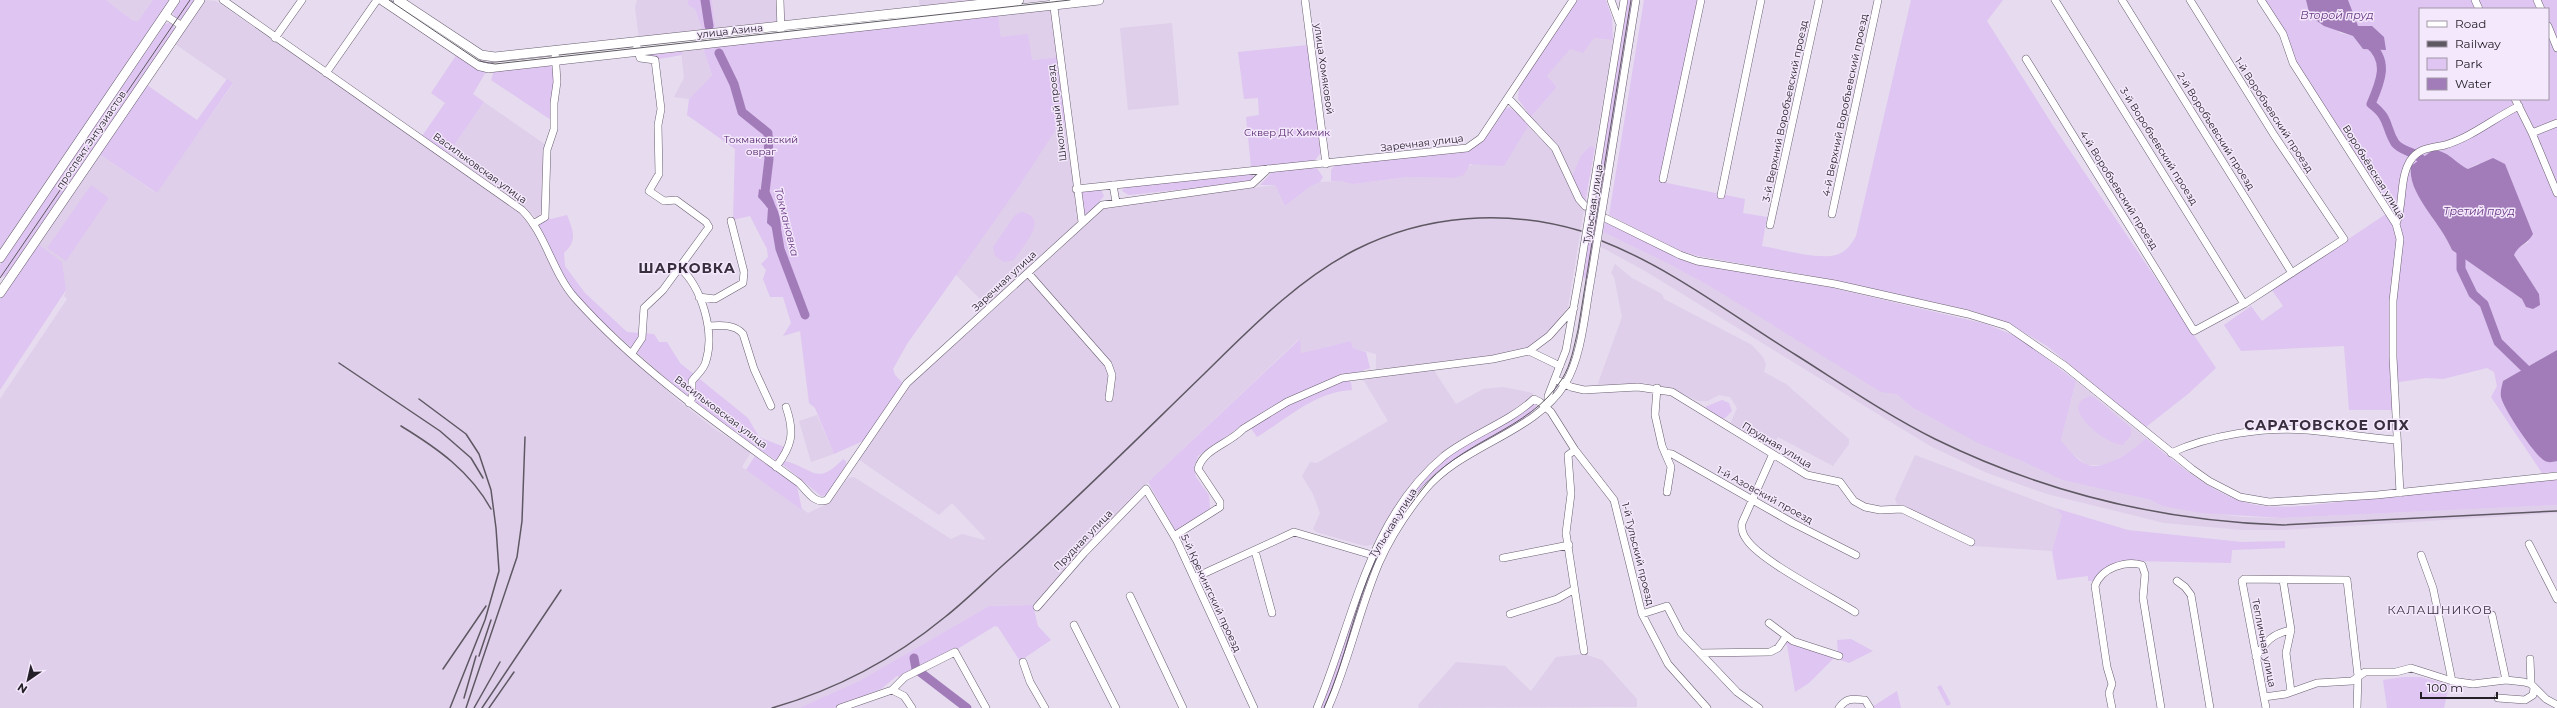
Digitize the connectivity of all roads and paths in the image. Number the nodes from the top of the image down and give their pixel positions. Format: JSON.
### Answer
{"nodes":[{"id":1,"x":175,"y":0,"type":"edge"},
{"id":2,"x":200,"y":0,"type":"edge"},
{"id":3,"x":223,"y":0,"type":"edge"},
{"id":4,"x":302,"y":0,"type":"edge"},
{"id":5,"x":376,"y":0,"type":"edge"},
{"id":6,"x":382,"y":0,"type":"edge"},
{"id":7,"x":398,"y":0,"type":"edge"},
{"id":8,"x":780,"y":0,"type":"edge"},
{"id":9,"x":1019,"y":0,"type":"edge"},
{"id":10,"x":1099,"y":0,"type":"edge"},
{"id":11,"x":1305,"y":0,"type":"edge"},
{"id":12,"x":1573,"y":0,"type":"edge"},
{"id":13,"x":1611,"y":0,"type":"edge"},
{"id":14,"x":1624,"y":0,"type":"edge"},
{"id":15,"x":1636,"y":0,"type":"edge"},
{"id":16,"x":1701,"y":0,"type":"edge"},
{"id":17,"x":1761,"y":0,"type":"edge"},
{"id":18,"x":1819,"y":0,"type":"edge"},
{"id":19,"x":1878,"y":0,"type":"edge"},
{"id":20,"x":2055,"y":0,"type":"edge"},
{"id":21,"x":2122,"y":0,"type":"edge"},
{"id":22,"x":2190,"y":0,"type":"edge"},
{"id":23,"x":2261,"y":0,"type":"edge"},
{"id":24,"x":1054,"y":3,"type":"edge"},
{"id":25,"x":165,"y":15,"type":"junction"},
{"id":26,"x":1619,"y":22,"type":"junction"},
{"id":27,"x":182,"y":26,"type":"junction"},
{"id":28,"x":2549,"y":28,"type":"edge"},
{"id":29,"x":782,"y":32,"type":"junction"},
{"id":30,"x":276,"y":38,"type":"junction"},
{"id":31,"x":637,"y":48,"type":"junction"},
{"id":32,"x":2557,"y":48,"type":"edge"},
{"id":33,"x":555,"y":56,"type":"junction"},
{"id":34,"x":2026,"y":59,"type":"dead end"},
{"id":35,"x":326,"y":73,"type":"junction"},
{"id":36,"x":1508,"y":98,"type":"junction"},
{"id":37,"x":2516,"y":100,"type":"edge"},
{"id":38,"x":2519,"y":106,"type":"junction"},
{"id":39,"x":2557,"y":123,"type":"edge"},
{"id":40,"x":2532,"y":133,"type":"junction"},
{"id":41,"x":1326,"y":164,"type":"junction"},
{"id":42,"x":1268,"y":169,"type":"junction"},
{"id":43,"x":1663,"y":179,"type":"dead end"},
{"id":44,"x":1114,"y":185,"type":"junction"},
{"id":45,"x":1076,"y":189,"type":"junction"},
{"id":46,"x":2557,"y":193,"type":"edge"},
{"id":47,"x":1720,"y":195,"type":"dead end"},
{"id":48,"x":1116,"y":202,"type":"junction"},
{"id":49,"x":1585,"y":206,"type":"tunnel mouth"},
{"id":50,"x":1832,"y":214,"type":"dead end"},
{"id":51,"x":1605,"y":218,"type":"tunnel mouth"},
{"id":52,"x":731,"y":221,"type":"dead end"},
{"id":53,"x":1082,"y":222,"type":"junction"},
{"id":54,"x":533,"y":224,"type":"junction"},
{"id":55,"x":2396,"y":224,"type":"junction"},
{"id":56,"x":1770,"y":225,"type":"dead end"},
{"id":57,"x":0,"y":258,"type":"edge"},
{"id":58,"x":679,"y":267,"type":"junction"},
{"id":59,"x":1028,"y":272,"type":"junction"},
{"id":60,"x":2292,"y":273,"type":"junction"},
{"id":61,"x":2,"y":287,"type":"edge"},
{"id":62,"x":699,"y":297,"type":"junction"},
{"id":63,"x":2244,"y":304,"type":"junction"},
{"id":64,"x":1574,"y":308,"type":"junction"},
{"id":65,"x":708,"y":326,"type":"junction"},
{"id":66,"x":1529,"y":351,"type":"junction"},
{"id":67,"x":632,"y":353,"type":"junction"},
{"id":68,"x":1560,"y":366,"type":"junction"},
{"id":69,"x":1555,"y":379,"type":"junction"},
{"id":70,"x":1565,"y":384,"type":"junction"},
{"id":71,"x":1656,"y":388,"type":"junction"},
{"id":72,"x":1110,"y":398,"type":"dead end"},
{"id":73,"x":689,"y":403,"type":"junction"},
{"id":74,"x":1546,"y":405,"type":"junction"},
{"id":75,"x":771,"y":406,"type":"dead end"},
{"id":76,"x":786,"y":407,"type":"dead end"},
{"id":77,"x":2396,"y":440,"type":"junction"},
{"id":78,"x":1574,"y":450,"type":"junction"},
{"id":79,"x":1665,"y":453,"type":"junction"},
{"id":80,"x":2171,"y":453,"type":"junction"},
{"id":81,"x":1772,"y":456,"type":"junction"},
{"id":82,"x":776,"y":467,"type":"junction"},
{"id":83,"x":2557,"y":476,"type":"edge"},
{"id":84,"x":1146,"y":489,"type":"joint"},
{"id":85,"x":1667,"y":492,"type":"dead end"},
{"id":86,"x":2400,"y":493,"type":"junction"},
{"id":87,"x":813,"y":499,"type":"joint"},
{"id":88,"x":1752,"y":499,"type":"junction"},
{"id":89,"x":1174,"y":536,"type":"junction"},
{"id":90,"x":1971,"y":542,"type":"dead end"},
{"id":91,"x":2529,"y":544,"type":"dead end"},
{"id":92,"x":1569,"y":545,"type":"junction"},
{"id":93,"x":1255,"y":551,"type":"junction"},
{"id":94,"x":1372,"y":555,"type":"junction"},
{"id":95,"x":1856,"y":555,"type":"dead end"},
{"id":96,"x":2421,"y":555,"type":"dead end"},
{"id":97,"x":1502,"y":558,"type":"dead end"},
{"id":98,"x":1194,"y":578,"type":"junction"},
{"id":99,"x":2283,"y":580,"type":"junction"},
{"id":100,"x":2177,"y":581,"type":"dead end"},
{"id":101,"x":1573,"y":590,"type":"junction"},
{"id":102,"x":1130,"y":596,"type":"dead end"},
{"id":103,"x":2557,"y":599,"type":"edge"},
{"id":104,"x":1037,"y":607,"type":"dead end"},
{"id":105,"x":1855,"y":612,"type":"dead end"},
{"id":106,"x":1272,"y":613,"type":"dead end"},
{"id":107,"x":1510,"y":614,"type":"dead end"},
{"id":108,"x":1642,"y":614,"type":"junction"},
{"id":109,"x":2492,"y":615,"type":"dead end"},
{"id":110,"x":1769,"y":623,"type":"dead end"},
{"id":111,"x":1074,"y":625,"type":"dead end"},
{"id":112,"x":2291,"y":630,"type":"junction"},
{"id":113,"x":1785,"y":638,"type":"junction"},
{"id":114,"x":1584,"y":651,"type":"dead end"},
{"id":115,"x":1700,"y":654,"type":"junction"},
{"id":116,"x":1839,"y":656,"type":"dead end"},
{"id":117,"x":2256,"y":657,"type":"junction"},
{"id":118,"x":2530,"y":659,"type":"dead end"},
{"id":119,"x":1023,"y":662,"type":"dead end"},
{"id":120,"x":2358,"y":676,"type":"junction"},
{"id":121,"x":2506,"y":680,"type":"junction"},
{"id":122,"x":2452,"y":681,"type":"junction"},
{"id":123,"x":2532,"y":686,"type":"junction"},
{"id":124,"x":892,"y":690,"type":"junction"},
{"id":125,"x":2291,"y":692,"type":"junction"},
{"id":126,"x":2264,"y":697,"type":"junction"},
{"id":127,"x":2498,"y":698,"type":"dead end"},
{"id":128,"x":859,"y":705,"type":"edge"},
{"id":129,"x":1841,"y":705,"type":"edge"},
{"id":130,"x":2557,"y":705,"type":"edge"},
{"id":131,"x":840,"y":708,"type":"edge"},
{"id":132,"x":912,"y":708,"type":"edge"},
{"id":133,"x":986,"y":708,"type":"edge"},
{"id":134,"x":1045,"y":708,"type":"edge"},
{"id":135,"x":1116,"y":708,"type":"edge"},
{"id":136,"x":1183,"y":708,"type":"edge"},
{"id":137,"x":1254,"y":708,"type":"edge"},
{"id":138,"x":1317,"y":708,"type":"edge"},
{"id":139,"x":1328,"y":708,"type":"edge"},
{"id":140,"x":1707,"y":708,"type":"edge"},
{"id":141,"x":1759,"y":708,"type":"edge"},
{"id":142,"x":1870,"y":708,"type":"edge"},
{"id":143,"x":2112,"y":708,"type":"edge"},
{"id":144,"x":2161,"y":708,"type":"edge"},
{"id":145,"x":2210,"y":708,"type":"edge"},
{"id":146,"x":2266,"y":708,"type":"edge"},
{"id":147,"x":2357,"y":708,"type":"edge"}],
"edges":[{"from":1,"to":25,"type":"main road","name":"проспект Энтузиастов"},
{"from":2,"to":27,"type":"main road","name":"проспект Энтузиастов"},
{"from":3,"to":30,"type":"street","name":"Васильковская улица"},
{"from":4,"to":30,"type":"street"},
{"from":5,"to":35,"type":"street"},
{"from":6,"to":33,"type":"main road","name":"улица Азина"},
{"from":7,"to":33,"type":"main road","name":"улица Азина"},
{"from":8,"to":29,"type":"street"},
{"from":9,"to":29,"type":"main road","name":"улица Азина"},
{"from":10,"to":24,"type":"main road","name":"улица Азина"},
{"from":11,"to":41,"type":"street","name":"улица Хомяковой"},
{"from":12,"to":36,"type":"street","name":"Заречная улица"},
{"from":13,"to":26,"type":"street"},
{"from":14,"to":26,"type":"street","name":"Тульская улица"},
{"from":15,"to":70,"type":"street","name":"Тульская улица","bridge":true},
{"from":16,"to":43,"type":"street"},
{"from":17,"to":47,"type":"street"},
{"from":18,"to":56,"type":"street","name":"3-й Верхний Воробъевский проезд"},
{"from":19,"to":50,"type":"street","name":"4-й Верхний Воробъевский проезд"},
{"from":20,"to":63,"type":"street","name":"3-й Воробъевский проезд"},
{"from":21,"to":60,"type":"street","name":"2-й Воробъевский проезд"},
{"from":22,"to":60,"type":"street","name":"1-й Воробъевский проезд"},
{"from":23,"to":55,"type":"street","name":"Воробьёвская улица"},
{"from":24,"to":29,"type":"main road","name":"улица Азина"},
{"from":24,"to":45,"type":"street","name":"Школьный проезд"},
{"from":25,"to":27,"type":"street"},
{"from":25,"to":57,"type":"main road","name":"проспект Энтузиастов"},
{"from":26,"to":64,"type":"street","name":"Тульская улица","bridge":true},
{"from":27,"to":61,"type":"main road","name":"проспект Энтузиастов"},
{"from":28,"to":32,"type":"street"},
{"from":29,"to":31,"type":"main road","name":"улица Азина"},
{"from":30,"to":35,"type":"street","name":"Васильковская улица"},
{"from":31,"to":33,"type":"main road","name":"улица Азина"},
{"from":31,"to":58,"type":"street"},
{"from":33,"to":54,"type":"street"},
{"from":34,"to":63,"type":"street","name":"4-й Воробъевский проезд"},
{"from":35,"to":54,"type":"street","name":"Васильковская улица"},
{"from":36,"to":41,"type":"street","name":"Заречная улица"},
{"from":36,"to":49,"type":"street"},
{"from":37,"to":38,"type":"street"},
{"from":38,"to":40,"type":"street"},
{"from":38,"to":55,"type":"street"},
{"from":39,"to":40,"type":"street"},
{"from":40,"to":46,"type":"street"},
{"from":41,"to":42,"type":"street","name":"Заречная улица"},
{"from":42,"to":44,"type":"street","name":"Заречная улица"},
{"from":42,"to":48,"type":"street","name":"Заречная улица"},
{"from":44,"to":45,"type":"street","name":"Заречная улица"},
{"from":44,"to":48,"type":"street"},
{"from":45,"to":53,"type":"street","name":"Школьный проезд"},
{"from":48,"to":53,"type":"street","name":"Заречная улица"},
{"from":51,"to":80,"type":"street"},
{"from":52,"to":62,"type":"street"},
{"from":53,"to":59,"type":"street","name":"Заречная улица"},
{"from":54,"to":67,"type":"street","name":"Васильковская улица"},
{"from":55,"to":77,"type":"street","name":"Воробьёвская улица"},
{"from":58,"to":62,"type":"street"},
{"from":58,"to":67,"type":"street"},
{"from":59,"to":72,"type":"street"},
{"from":59,"to":87,"type":"street","name":"Заречная улица"},
{"from":60,"to":63,"type":"street"},
{"from":62,"to":65,"type":"street"},
{"from":64,"to":66,"type":"street"},
{"from":64,"to":68,"type":"street","name":"Тульская улица"},
{"from":65,"to":73,"type":"street"},
{"from":65,"to":75,"type":"street"},
{"from":66,"to":68,"type":"street"},
{"from":66,"to":89,"type":"street"},
{"from":67,"to":73,"type":"street","name":"Васильковская улица"},
{"from":68,"to":69,"type":"street","name":"Тульская улица"},
{"from":69,"to":70,"type":"street","name":"Прудная улица"},
{"from":69,"to":74,"type":"street","name":"Тульская улица"},
{"from":70,"to":71,"type":"street","name":"Прудная улица"},
{"from":70,"to":74,"type":"street","name":"Тульская улица"},
{"from":71,"to":79,"type":"street"},
{"from":71,"to":81,"type":"street","name":"Прудная улица"},
{"from":73,"to":82,"type":"street","name":"Васильковская улица"},
{"from":74,"to":78,"type":"street","name":"1-й Тульский проезд"},
{"from":74,"to":94,"type":"street"},
{"from":74,"to":139,"type":"street","name":"Тульская улица"},
{"from":76,"to":82,"type":"street"},
{"from":77,"to":80,"type":"street"},
{"from":77,"to":86,"type":"street","name":"Воробьёвская улица"},
{"from":78,"to":92,"type":"street"},
{"from":78,"to":108,"type":"street","name":"1-й Тульский проезд"},
{"from":79,"to":85,"type":"street"},
{"from":79,"to":88,"type":"street","name":"1-й Азовский проезд"},
{"from":80,"to":86,"type":"street"},
{"from":81,"to":88,"type":"street"},
{"from":81,"to":90,"type":"street","name":"Прудная улица"},
{"from":82,"to":87,"type":"street","name":"Васильковская улица"},
{"from":83,"to":86,"type":"street"},
{"from":84,"to":89,"type":"street","name":"5-й Крекингский проезд"},
{"from":84,"to":104,"type":"street","name":"Прудная улица"},
{"from":88,"to":95,"type":"street","name":"1-й Азовский проезд"},
{"from":88,"to":105,"type":"street"},
{"from":89,"to":98,"type":"street","name":"5-й Крекингский проезд"},
{"from":91,"to":103,"type":"street"},
{"from":92,"to":97,"type":"street"},
{"from":92,"to":101,"type":"street"},
{"from":93,"to":94,"type":"street"},
{"from":93,"to":98,"type":"street"},
{"from":93,"to":106,"type":"street"},
{"from":94,"to":138,"type":"street"},
{"from":96,"to":122,"type":"street"},
{"from":98,"to":137,"type":"street","name":"5-й Крекингский проезд"},
{"from":99,"to":112,"type":"street"},
{"from":99,"to":117,"type":"street","name":"Тепличная улица"},
{"from":99,"to":120,"type":"street"},
{"from":100,"to":145,"type":"street"},
{"from":101,"to":107,"type":"street"},
{"from":101,"to":114,"type":"street"},
{"from":102,"to":136,"type":"street"},
{"from":108,"to":115,"type":"street"},
{"from":108,"to":140,"type":"street","name":"1-й Тульский проезд"},
{"from":109,"to":121,"type":"street"},
{"from":110,"to":113,"type":"street"},
{"from":111,"to":135,"type":"street"},
{"from":112,"to":117,"type":"street"},
{"from":112,"to":125,"type":"street"},
{"from":113,"to":115,"type":"street"},
{"from":113,"to":116,"type":"street"},
{"from":115,"to":141,"type":"street"},
{"from":117,"to":126,"type":"street","name":"Тепличная улица"},
{"from":118,"to":123,"type":"street"},
{"from":119,"to":134,"type":"street"},
{"from":120,"to":122,"type":"street"},
{"from":120,"to":125,"type":"street"},
{"from":120,"to":147,"type":"street"},
{"from":121,"to":122,"type":"street"},
{"from":121,"to":123,"type":"street"},
{"from":123,"to":127,"type":"street"},
{"from":123,"to":130,"type":"street"},
{"from":124,"to":128,"type":"street"},
{"from":124,"to":132,"type":"street"},
{"from":124,"to":133,"type":"street"},
{"from":125,"to":126,"type":"street"},
{"from":126,"to":146,"type":"street","name":"Тепличная улица"},
{"from":128,"to":131,"type":"street"},
{"from":129,"to":142,"type":"street"},
{"from":143,"to":144,"type":"street"}]}
